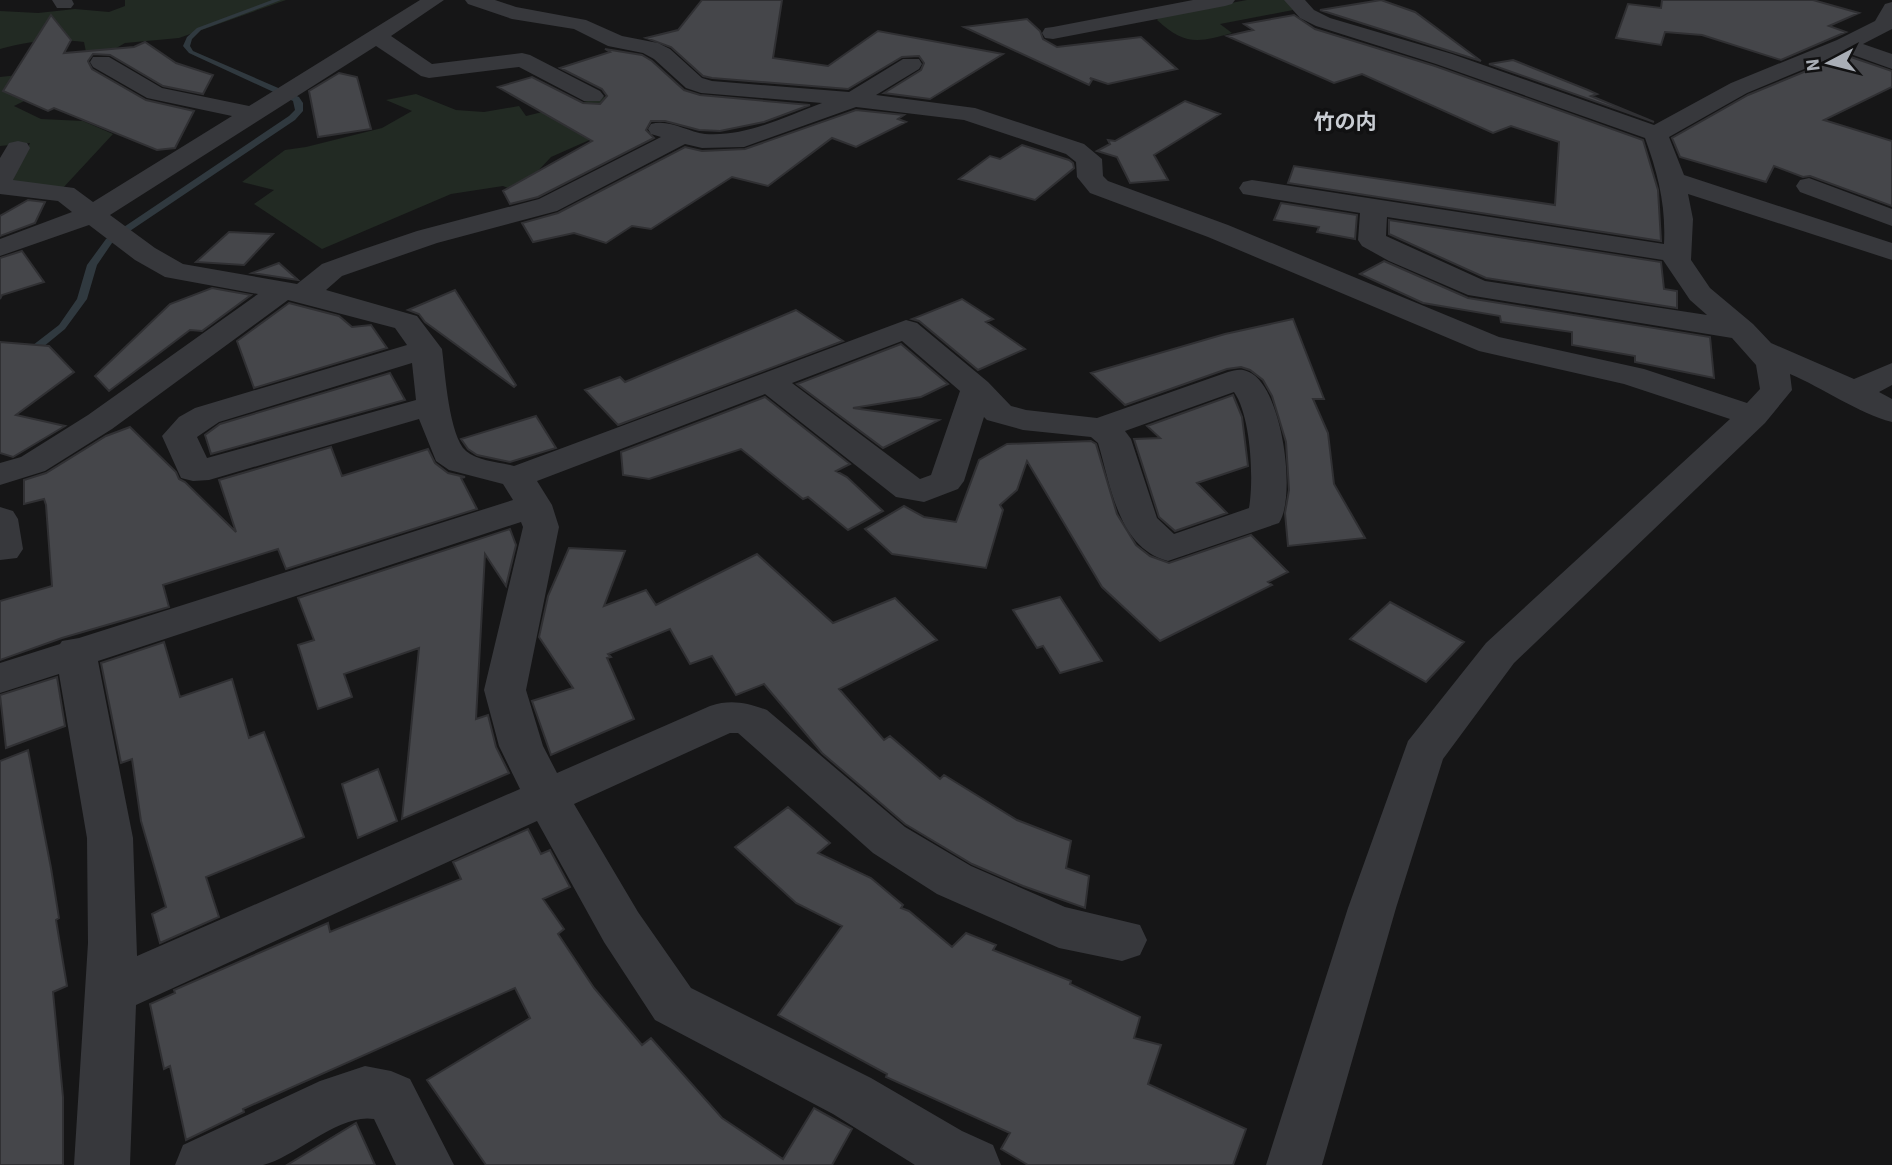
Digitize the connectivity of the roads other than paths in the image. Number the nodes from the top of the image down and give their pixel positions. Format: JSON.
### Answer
{"nodes":[{"id":1,"x":434,"y":0,"type":"edge"},
{"id":2,"x":475,"y":0,"type":"edge"},
{"id":3,"x":1225,"y":0,"type":"edge"},
{"id":4,"x":1294,"y":0,"type":"edge"},
{"id":5,"x":1892,"y":8,"type":"edge"},
{"id":6,"x":1053,"y":33,"type":"dead end"},
{"id":7,"x":373,"y":38,"type":"junction"},
{"id":8,"x":1845,"y":45,"type":"junction"},
{"id":9,"x":101,"y":62,"type":"dead end"},
{"id":10,"x":1892,"y":62,"type":"edge"},
{"id":11,"x":911,"y":64,"type":"dead end"},
{"id":12,"x":592,"y":96,"type":"dead end"},
{"id":13,"x":852,"y":100,"type":"junction"},
{"id":14,"x":254,"y":114,"type":"junction"},
{"id":15,"x":1656,"y":134,"type":"junction"},
{"id":16,"x":18,"y":148,"type":"dead end"},
{"id":17,"x":1673,"y":180,"type":"junction"},
{"id":18,"x":0,"y":181,"type":"edge"},
{"id":19,"x":1809,"y":186,"type":"dead end"},
{"id":20,"x":1252,"y":188,"type":"dead end"},
{"id":21,"x":1374,"y":207,"type":"junction"},
{"id":22,"x":90,"y":214,"type":"junction"},
{"id":23,"x":1892,"y":218,"type":"edge"},
{"id":24,"x":1878,"y":240,"type":"edge"},
{"id":25,"x":0,"y":248,"type":"edge"},
{"id":26,"x":1892,"y":252,"type":"edge"},
{"id":27,"x":1677,"y":254,"type":"junction"},
{"id":28,"x":292,"y":292,"type":"junction"},
{"id":29,"x":1751,"y":340,"type":"junction"},
{"id":30,"x":426,"y":349,"type":"junction"},
{"id":31,"x":1892,"y":373,"type":"edge"},
{"id":32,"x":769,"y":381,"type":"junction"},
{"id":33,"x":977,"y":388,"type":"junction"},
{"id":34,"x":1853,"y":392,"type":"junction"},
{"id":35,"x":433,"y":405,"type":"junction"},
{"id":36,"x":1892,"y":412,"type":"edge"},
{"id":37,"x":1753,"y":416,"type":"junction"},
{"id":38,"x":1100,"y":428,"type":"junction"},
{"id":39,"x":0,"y":474,"type":"edge"},
{"id":40,"x":525,"y":491,"type":"junction"},
{"id":41,"x":76,"y":652,"type":"junction"},
{"id":42,"x":0,"y":678,"type":"edge"},
{"id":43,"x":547,"y":796,"type":"junction"},
{"id":44,"x":1122,"y":940,"type":"dead end"},
{"id":45,"x":111,"y":992,"type":"junction"},
{"id":46,"x":950,"y":1160,"type":"edge"},
{"id":47,"x":103,"y":1165,"type":"edge"},
{"id":48,"x":203,"y":1165,"type":"edge"},
{"id":49,"x":426,"y":1165,"type":"edge"},
{"id":50,"x":1294,"y":1165,"type":"edge"}],
"edges":[{"from":1,"to":7,"type":"street"},
{"from":2,"to":13,"type":"street"},
{"from":3,"to":6,"type":"street"},
{"from":4,"to":15,"type":"street"},
{"from":5,"to":8,"type":"street"},
{"from":7,"to":12,"type":"street"},
{"from":7,"to":14,"type":"street"},
{"from":8,"to":10,"type":"street"},
{"from":8,"to":15,"type":"street"},
{"from":9,"to":14,"type":"street"},
{"from":11,"to":13,"type":"street"},
{"from":13,"to":28,"type":"street"},
{"from":13,"to":37,"type":"street"},
{"from":14,"to":22,"type":"street"},
{"from":15,"to":17,"type":"street"},
{"from":16,"to":18,"type":"street"},
{"from":17,"to":24,"type":"street"},
{"from":17,"to":27,"type":"street"},
{"from":18,"to":22,"type":"street"},
{"from":19,"to":23,"type":"street"},
{"from":20,"to":21,"type":"street"},
{"from":21,"to":27,"type":"street"},
{"from":21,"to":29,"type":"street"},
{"from":22,"to":25,"type":"street"},
{"from":22,"to":28,"type":"street"},
{"from":24,"to":26,"type":"street"},
{"from":27,"to":29,"type":"street"},
{"from":28,"to":30,"type":"street"},
{"from":28,"to":39,"type":"street"},
{"from":29,"to":34,"type":"street"},
{"from":29,"to":37,"type":"street"},
{"from":30,"to":35,"type":"street"},
{"from":30,"to":35,"type":"street"},
{"from":31,"to":34,"type":"street"},
{"from":32,"to":33,"type":"street"},
{"from":32,"to":33,"type":"street"},
{"from":32,"to":40,"type":"street"},
{"from":33,"to":38,"type":"street"},
{"from":34,"to":36,"type":"street"},
{"from":35,"to":40,"type":"street"},
{"from":37,"to":50,"type":"street"},
{"from":38,"to":38,"type":"street"},
{"from":40,"to":41,"type":"street"},
{"from":40,"to":43,"type":"street"},
{"from":41,"to":42,"type":"street"},
{"from":41,"to":45,"type":"street"},
{"from":43,"to":44,"type":"street"},
{"from":43,"to":45,"type":"street"},
{"from":43,"to":46,"type":"street"},
{"from":45,"to":47,"type":"street"},
{"from":48,"to":49,"type":"street"}]}
